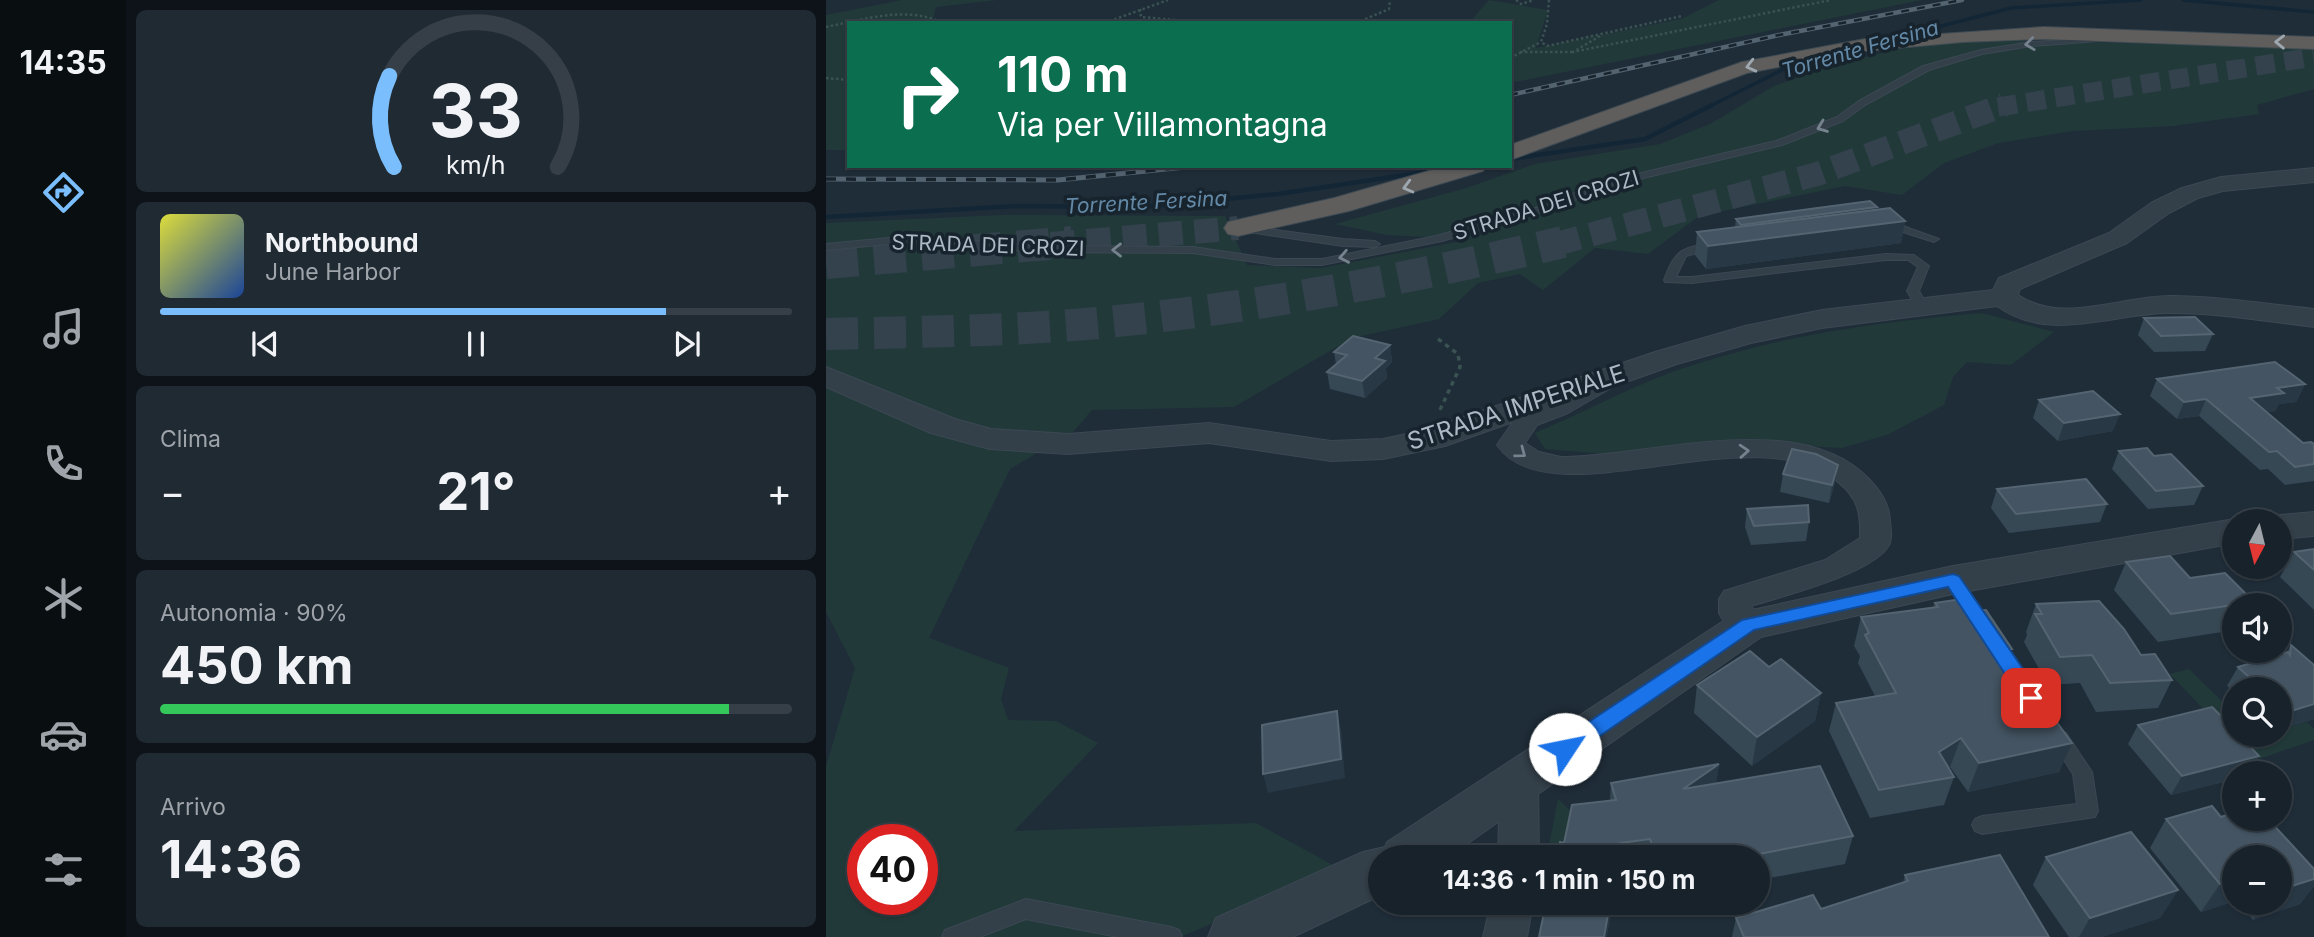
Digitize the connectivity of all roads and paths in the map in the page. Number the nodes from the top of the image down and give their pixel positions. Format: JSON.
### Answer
{"nodes":[{"id":1,"x":1168,"y":0,"type":"edge"},
{"id":2,"x":1390,"y":0,"type":"edge"},
{"id":3,"x":1516,"y":0,"type":"edge"},
{"id":4,"x":1534,"y":0,"type":"edge"},
{"id":5,"x":1549,"y":0,"type":"edge"},
{"id":6,"x":1831,"y":0,"type":"edge"},
{"id":7,"x":1140,"y":9,"type":"junction"},
{"id":8,"x":1682,"y":16,"type":"dead end"},
{"id":9,"x":864,"y":21,"type":"edge"},
{"id":10,"x":935,"y":21,"type":"edge"},
{"id":11,"x":1110,"y":21,"type":"edge"},
{"id":12,"x":1173,"y":21,"type":"edge"},
{"id":13,"x":1361,"y":21,"type":"edge"},
{"id":14,"x":847,"y":24,"type":"edge"},
{"id":15,"x":826,"y":27,"type":"edge"},
{"id":16,"x":1600,"y":36,"type":"junction"},
{"id":17,"x":2245,"y":41,"type":"junction"},
{"id":18,"x":1541,"y":42,"type":"junction"},
{"id":19,"x":2314,"y":43,"type":"edge"},
{"id":20,"x":1520,"y":52,"type":"junction"},
{"id":21,"x":1573,"y":52,"type":"junction"},
{"id":22,"x":1512,"y":57,"type":"edge"},
{"id":23,"x":826,"y":78,"type":"edge"},
{"id":24,"x":847,"y":80,"type":"edge"},
{"id":25,"x":1512,"y":152,"type":"edge"},
{"id":26,"x":1467,"y":168,"type":"edge"},
{"id":27,"x":2314,"y":175,"type":"edge"},
{"id":28,"x":1879,"y":225,"type":"edge"},
{"id":29,"x":1238,"y":228,"type":"joint"},
{"id":30,"x":1934,"y":239,"type":"dead end"},
{"id":31,"x":1412,"y":244,"type":"junction"},
{"id":32,"x":1726,"y":244,"type":"edge"},
{"id":33,"x":826,"y":247,"type":"edge"},
{"id":34,"x":2003,"y":297,"type":"junction"},
{"id":35,"x":1922,"y":307,"type":"junction"},
{"id":36,"x":2314,"y":318,"type":"edge"},
{"id":37,"x":1438,"y":339,"type":"dead end"},
{"id":38,"x":1615,"y":375,"type":"junction"},
{"id":39,"x":826,"y":376,"type":"edge"},
{"id":40,"x":1433,"y":439,"type":"junction"},
{"id":41,"x":2314,"y":524,"type":"edge"},
{"id":42,"x":2292,"y":526,"type":"edge"},
{"id":43,"x":2222,"y":534,"type":"edge"},
{"id":44,"x":1749,"y":625,"type":"junction"},
{"id":45,"x":2047,"y":720,"type":"edge"},
{"id":46,"x":1519,"y":780,"type":"junction"},
{"id":47,"x":1982,"y":825,"type":"dead end"},
{"id":48,"x":1424,"y":845,"type":"edge"},
{"id":49,"x":1518,"y":845,"type":"edge"},
{"id":50,"x":1368,"y":875,"type":"edge"},
{"id":51,"x":1510,"y":915,"type":"edge"},
{"id":52,"x":953,"y":937,"type":"edge"},
{"id":53,"x":1171,"y":937,"type":"edge"},
{"id":54,"x":1235,"y":937,"type":"edge"},
{"id":55,"x":1505,"y":937,"type":"edge"}],
"edges":[{"from":1,"to":7,"type":"path"},
{"from":2,"to":13,"type":"path"},
{"from":3,"to":4,"type":"path"},
{"from":5,"to":18,"type":"path"},
{"from":6,"to":21,"type":"path"},
{"from":7,"to":11,"type":"path"},
{"from":7,"to":12,"type":"path"},
{"from":8,"to":16,"type":"path"},
{"from":9,"to":10,"type":"path"},
{"from":14,"to":15,"type":"path"},
{"from":16,"to":18,"type":"path"},
{"from":16,"to":21,"type":"path"},
{"from":19,"to":17,"type":"highway","one_way":true},
{"from":17,"to":25,"type":"highway","one_way":true},
{"from":17,"to":31,"type":"lane","name":"STRADA DEI CROZI","one_way":true},
{"from":18,"to":20,"type":"path"},
{"from":20,"to":21,"type":"path"},
{"from":20,"to":22,"type":"path"},
{"from":23,"to":24,"type":"path"},
{"from":26,"to":29,"type":"highway","one_way":true},
{"from":27,"to":34,"type":"street"},
{"from":28,"to":30,"type":"lane"},
{"from":29,"to":31,"type":"lane"},
{"from":31,"to":33,"type":"lane","name":"STRADA DEI CROZI","one_way":true},
{"from":32,"to":35,"type":"lane"},
{"from":34,"to":35,"type":"street","name":"STRADA IMPERIALE"},
{"from":34,"to":36,"type":"street"},
{"from":35,"to":38,"type":"street","name":"STRADA IMPERIALE"},
{"from":37,"to":40,"type":"path"},
{"from":38,"to":40,"type":"street","name":"STRADA IMPERIALE"},
{"from":38,"to":44,"type":"street","one_way":true},
{"from":39,"to":40,"type":"street","name":"STRADA IMPERIALE"},
{"from":41,"to":42,"type":"street"},
{"from":43,"to":44,"type":"street"},
{"from":44,"to":46,"type":"street"},
{"from":45,"to":47,"type":"lane"},
{"from":46,"to":48,"type":"street"},
{"from":46,"to":49,"type":"street"},
{"from":50,"to":54,"type":"street"},
{"from":51,"to":55,"type":"street"},
{"from":52,"to":53,"type":"lane"}]}
